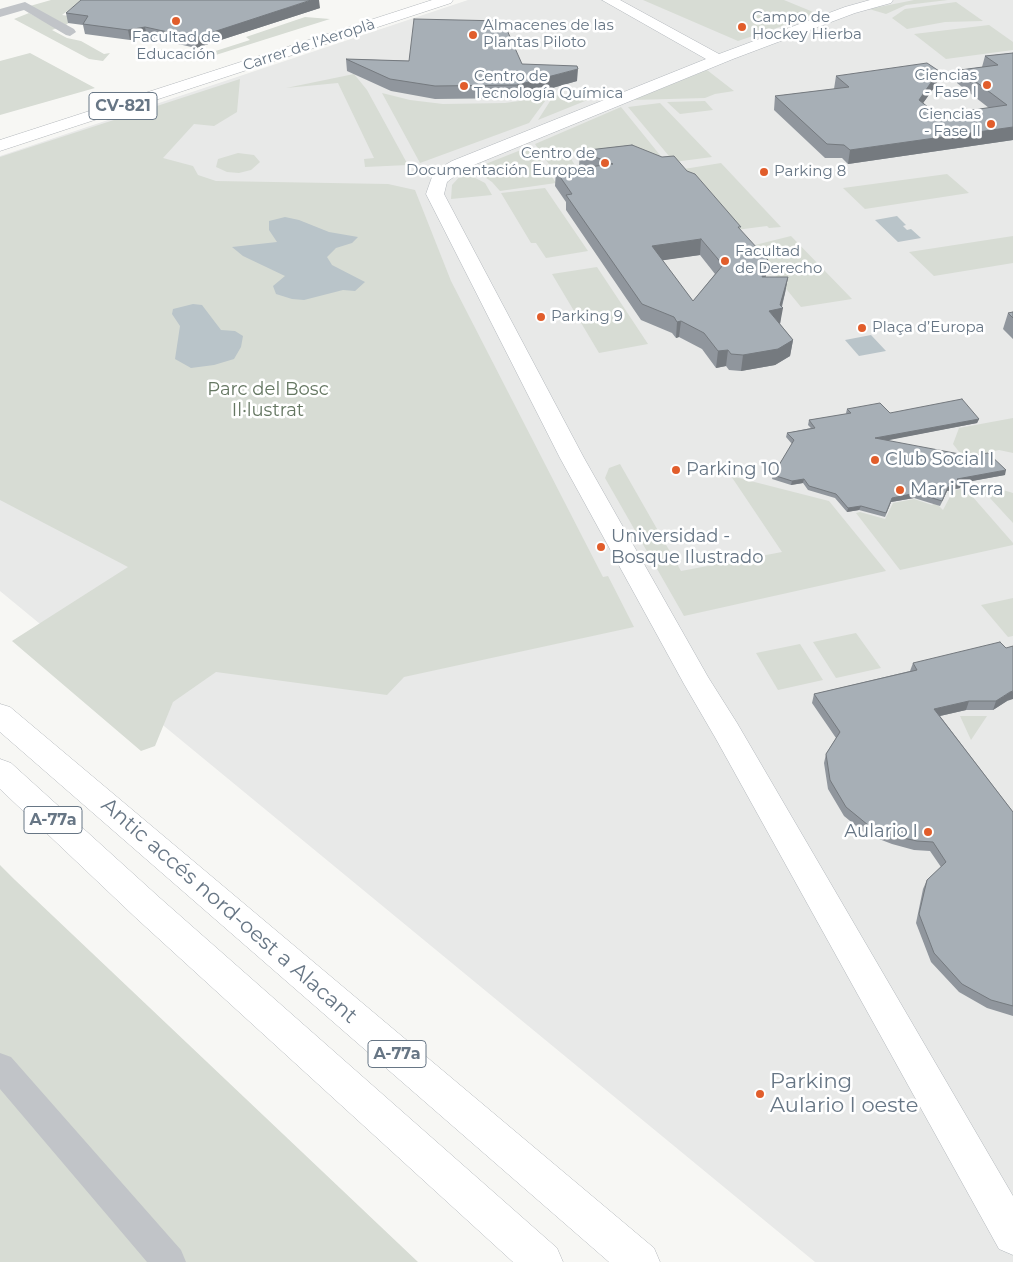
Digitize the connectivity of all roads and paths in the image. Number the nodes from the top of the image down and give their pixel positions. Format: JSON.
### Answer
{"nodes":[{"id":1,"x":421,"y":0,"type":"edge"},
{"id":2,"x":446,"y":0,"type":"edge"},
{"id":3,"x":609,"y":0,"type":"edge"},
{"id":4,"x":625,"y":0,"type":"edge"},
{"id":5,"x":886,"y":0,"type":"edge"},
{"id":6,"x":0,"y":13,"type":"edge"},
{"id":7,"x":70,"y":32,"type":"edge"},
{"id":8,"x":723,"y":58,"type":"junction"},
{"id":9,"x":0,"y":136,"type":"edge"},
{"id":10,"x":0,"y":146,"type":"edge"},
{"id":11,"x":0,"y":715,"type":"edge"},
{"id":12,"x":3,"y":774,"type":"edge"},
{"id":13,"x":0,"y":1067,"type":"edge"},
{"id":14,"x":1013,"y":1235,"type":"edge"},
{"id":15,"x":169,"y":1262,"type":"edge"},
{"id":16,"x":543,"y":1262,"type":"edge"},
{"id":17,"x":640,"y":1262,"type":"edge"}],
"edges":[{"from":1,"to":9,"type":"street","name":"Carrer de l'Aeroplà","number":"CV-821"},
{"from":2,"to":10,"type":"street","name":"Carrer de l'Aeroplà","number":"CV-821"},
{"from":3,"to":8,"type":"street"},
{"from":4,"to":8,"type":"street"},
{"from":5,"to":8,"type":"street"},
{"from":6,"to":7,"type":"street"},
{"from":8,"to":14,"type":"street"},
{"from":11,"to":17,"type":"street","name":"Antic accés nord-oest a Alacant","number":"A-77a"},
{"from":12,"to":16,"type":"street","number":"A-77a"},
{"from":13,"to":15,"type":"street"}]}
